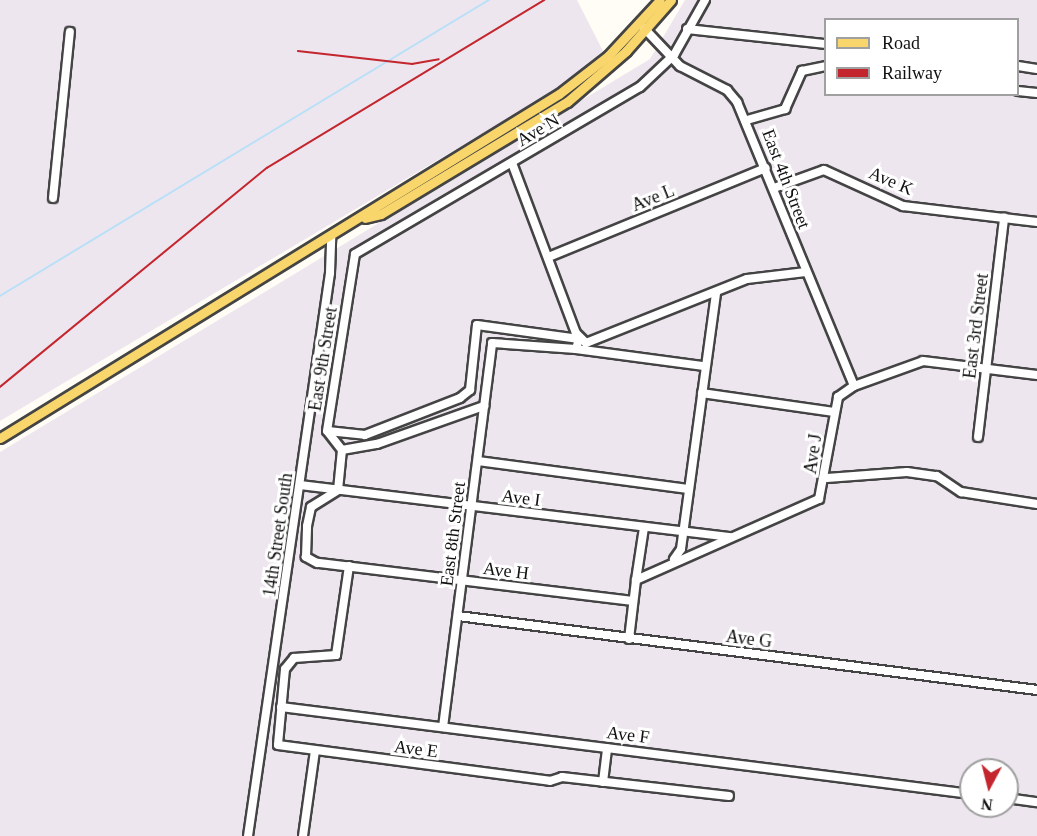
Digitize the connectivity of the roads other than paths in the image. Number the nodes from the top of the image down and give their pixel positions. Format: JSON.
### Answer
{"nodes":[{"id":1,"x":660,"y":0,"type":"edge"},
{"id":2,"x":671,"y":0,"type":"edge"},
{"id":3,"x":705,"y":0,"type":"edge"},
{"id":4,"x":643,"y":27,"type":"junction"},
{"id":5,"x":687,"y":29,"type":"junction"},
{"id":6,"x":70,"y":32,"type":"dead end"},
{"id":7,"x":824,"y":44,"type":"edge"},
{"id":8,"x":674,"y":56,"type":"junction"},
{"id":9,"x":824,"y":66,"type":"edge"},
{"id":10,"x":1019,"y":66,"type":"edge"},
{"id":11,"x":1036,"y":69,"type":"edge"},
{"id":12,"x":1019,"y":91,"type":"edge"},
{"id":13,"x":1037,"y":93,"type":"edge"},
{"id":14,"x":747,"y":120,"type":"junction"},
{"id":15,"x":512,"y":163,"type":"junction"},
{"id":16,"x":766,"y":168,"type":"junction"},
{"id":17,"x":774,"y":188,"type":"junction"},
{"id":18,"x":53,"y":198,"type":"dead end"},
{"id":19,"x":1004,"y":218,"type":"junction"},
{"id":20,"x":1037,"y":222,"type":"edge"},
{"id":21,"x":331,"y":238,"type":"junction"},
{"id":22,"x":355,"y":255,"type":"joint"},
{"id":23,"x":551,"y":256,"type":"junction"},
{"id":24,"x":806,"y":272,"type":"junction"},
{"id":25,"x":716,"y":292,"type":"junction"},
{"id":26,"x":579,"y":339,"type":"junction"},
{"id":27,"x":576,"y":349,"type":"junction"},
{"id":28,"x":704,"y":366,"type":"junction"},
{"id":29,"x":986,"y":368,"type":"junction"},
{"id":30,"x":1037,"y":375,"type":"edge"},
{"id":31,"x":854,"y":386,"type":"junction"},
{"id":32,"x":702,"y":393,"type":"junction"},
{"id":33,"x":484,"y":406,"type":"junction"},
{"id":34,"x":834,"y":412,"type":"junction"},
{"id":35,"x":327,"y":431,"type":"junction"},
{"id":36,"x":978,"y":437,"type":"dead end"},
{"id":37,"x":0,"y":438,"type":"edge"},
{"id":38,"x":342,"y":450,"type":"junction"},
{"id":39,"x":478,"y":461,"type":"junction"},
{"id":40,"x":827,"y":478,"type":"junction"},
{"id":41,"x":300,"y":485,"type":"junction"},
{"id":42,"x":688,"y":489,"type":"junction"},
{"id":43,"x":338,"y":490,"type":"junction"},
{"id":44,"x":1037,"y":504,"type":"edge"},
{"id":45,"x":472,"y":507,"type":"junction"},
{"id":46,"x":644,"y":528,"type":"junction"},
{"id":47,"x":683,"y":531,"type":"junction"},
{"id":48,"x":738,"y":537,"type":"junction"},
{"id":49,"x":674,"y":559,"type":"junction"},
{"id":50,"x":349,"y":566,"type":"junction"},
{"id":51,"x":636,"y":580,"type":"junction"},
{"id":52,"x":462,"y":581,"type":"junction"},
{"id":53,"x":633,"y":601,"type":"junction"},
{"id":54,"x":458,"y":616,"type":"junction"},
{"id":55,"x":629,"y":639,"type":"junction"},
{"id":56,"x":1037,"y":690,"type":"edge"},
{"id":57,"x":281,"y":707,"type":"junction"},
{"id":58,"x":443,"y":727,"type":"junction"},
{"id":59,"x":607,"y":748,"type":"junction"},
{"id":60,"x":315,"y":750,"type":"junction"},
{"id":61,"x":603,"y":782,"type":"junction"},
{"id":62,"x":959,"y":792,"type":"edge"},
{"id":63,"x":729,"y":796,"type":"dead end"},
{"id":64,"x":1019,"y":800,"type":"edge"},
{"id":65,"x":1037,"y":802,"type":"edge"},
{"id":66,"x":248,"y":836,"type":"edge"},
{"id":67,"x":303,"y":836,"type":"edge"}],
"edges":[{"from":1,"to":4,"type":"main road"},
{"from":2,"to":4,"type":"main road"},
{"from":3,"to":5,"type":"street","name":"Ave N"},
{"from":4,"to":8,"type":"street","name":"East 4th Street"},
{"from":4,"to":21,"type":"main road"},
{"from":5,"to":7,"type":"street"},
{"from":5,"to":8,"type":"street","name":"Ave N"},
{"from":6,"to":18,"type":"street"},
{"from":8,"to":14,"type":"street","name":"East 4th Street"},
{"from":8,"to":15,"type":"street","name":"Ave N"},
{"from":9,"to":14,"type":"street"},
{"from":10,"to":11,"type":"street"},
{"from":12,"to":13,"type":"street"},
{"from":14,"to":16,"type":"street","name":"East 4th Street"},
{"from":15,"to":22,"type":"street","name":"Ave N"},
{"from":15,"to":23,"type":"street"},
{"from":16,"to":17,"type":"street","name":"East 4th Street"},
{"from":16,"to":23,"type":"street","name":"Ave L"},
{"from":17,"to":19,"type":"street","name":"Ave K"},
{"from":17,"to":24,"type":"street","name":"East 4th Street"},
{"from":19,"to":20,"type":"street","name":"Ave K"},
{"from":19,"to":29,"type":"street","name":"East 3rd Street"},
{"from":21,"to":37,"type":"main road"},
{"from":21,"to":41,"type":"street","name":"14th Street South"},
{"from":22,"to":35,"type":"street","name":"East 9th Street"},
{"from":23,"to":26,"type":"street"},
{"from":24,"to":25,"type":"street"},
{"from":24,"to":31,"type":"street","name":"East 4th Street"},
{"from":25,"to":26,"type":"street"},
{"from":25,"to":28,"type":"street"},
{"from":26,"to":27,"type":"street"},
{"from":26,"to":35,"type":"street"},
{"from":27,"to":28,"type":"street"},
{"from":27,"to":33,"type":"street","name":"East 8th Street"},
{"from":28,"to":32,"type":"street"},
{"from":29,"to":30,"type":"street","name":"Ave J"},
{"from":29,"to":31,"type":"street","name":"Ave J"},
{"from":29,"to":36,"type":"street","name":"East 3rd Street"},
{"from":31,"to":34,"type":"street","name":"Ave J"},
{"from":32,"to":34,"type":"street"},
{"from":32,"to":42,"type":"street"},
{"from":33,"to":38,"type":"street"},
{"from":33,"to":39,"type":"street","name":"East 8th Street"},
{"from":34,"to":40,"type":"street","name":"Ave J"},
{"from":35,"to":38,"type":"street","name":"East 9th Street"},
{"from":38,"to":43,"type":"street"},
{"from":39,"to":42,"type":"street"},
{"from":39,"to":45,"type":"street","name":"East 8th Street"},
{"from":40,"to":44,"type":"street"},
{"from":40,"to":48,"type":"street","name":"Ave J"},
{"from":41,"to":43,"type":"street","name":"Ave I"},
{"from":41,"to":66,"type":"street","name":"14th Street South"},
{"from":42,"to":47,"type":"street"},
{"from":43,"to":45,"type":"street","name":"Ave I"},
{"from":43,"to":50,"type":"street","name":"Ave H"},
{"from":45,"to":46,"type":"street","name":"Ave I"},
{"from":45,"to":52,"type":"street","name":"East 8th Street"},
{"from":46,"to":47,"type":"street","name":"Ave I"},
{"from":46,"to":51,"type":"street"},
{"from":47,"to":48,"type":"street","name":"Ave I"},
{"from":47,"to":49,"type":"street"},
{"from":48,"to":49,"type":"street","name":"Ave J"},
{"from":49,"to":51,"type":"street","name":"Ave J"},
{"from":50,"to":52,"type":"street","name":"Ave H"},
{"from":50,"to":57,"type":"street"},
{"from":51,"to":53,"type":"street"},
{"from":52,"to":53,"type":"street","name":"Ave H"},
{"from":52,"to":54,"type":"street","name":"East 8th Street"},
{"from":53,"to":55,"type":"street"},
{"from":54,"to":55,"type":"street","name":"Ave G"},
{"from":54,"to":58,"type":"street","name":"East 8th Street"},
{"from":55,"to":56,"type":"street","name":"Ave G"},
{"from":57,"to":58,"type":"street","name":"Ave F"},
{"from":57,"to":60,"type":"street","name":"Ave E"},
{"from":58,"to":59,"type":"street","name":"Ave F"},
{"from":59,"to":61,"type":"street"},
{"from":59,"to":62,"type":"street","name":"Ave F"},
{"from":60,"to":61,"type":"street","name":"Ave E"},
{"from":60,"to":67,"type":"street"},
{"from":61,"to":63,"type":"street","name":"Ave E"},
{"from":64,"to":65,"type":"street"}]}
